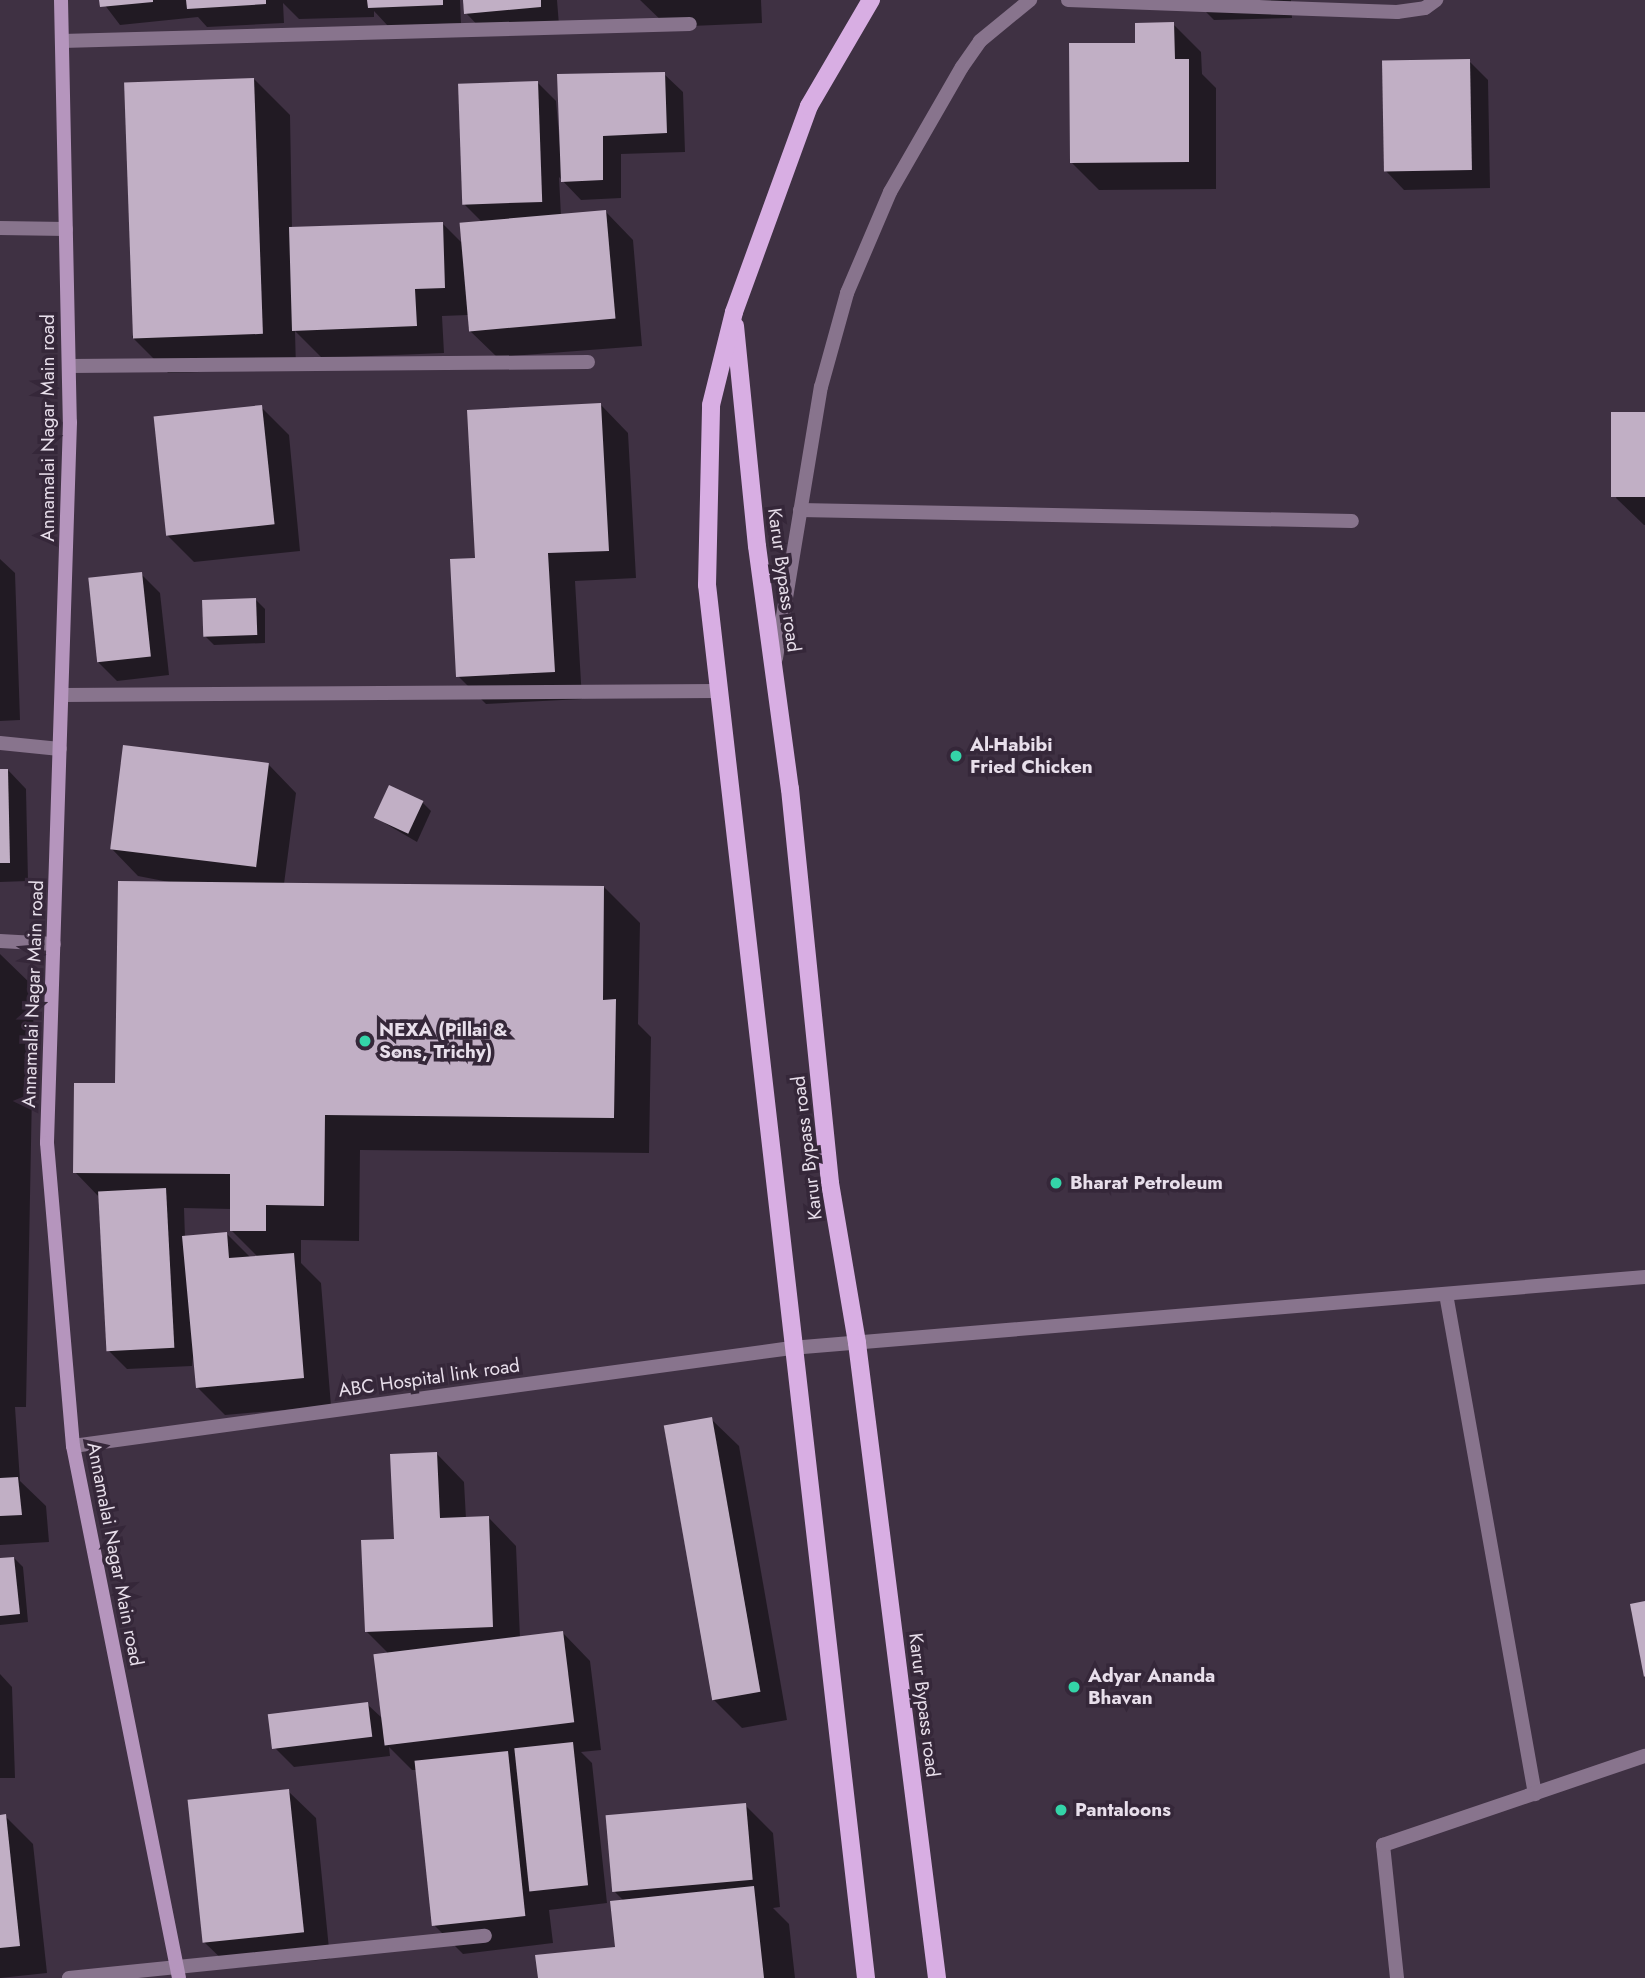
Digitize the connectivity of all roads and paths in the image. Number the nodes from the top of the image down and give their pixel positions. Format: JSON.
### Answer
{"nodes":[{"id":1,"x":61,"y":0,"type":"edge"},
{"id":2,"x":871,"y":0,"type":"edge"},
{"id":3,"x":1031,"y":0,"type":"edge"},
{"id":4,"x":1068,"y":0,"type":"edge"},
{"id":5,"x":1436,"y":0,"type":"edge"},
{"id":6,"x":690,"y":24,"type":"dead end"},
{"id":7,"x":62,"y":41,"type":"junction"},
{"id":8,"x":0,"y":228,"type":"edge"},
{"id":9,"x":66,"y":229,"type":"junction"},
{"id":10,"x":734,"y":312,"type":"junction"},
{"id":11,"x":588,"y":362,"type":"dead end"},
{"id":12,"x":69,"y":366,"type":"junction"},
{"id":13,"x":800,"y":510,"type":"junction"},
{"id":14,"x":1352,"y":521,"type":"dead end"},
{"id":15,"x":775,"y":667,"type":"junction"},
{"id":16,"x":717,"y":691,"type":"junction"},
{"id":17,"x":62,"y":695,"type":"junction"},
{"id":18,"x":0,"y":743,"type":"edge"},
{"id":19,"x":60,"y":749,"type":"junction"},
{"id":20,"x":0,"y":941,"type":"edge"},
{"id":21,"x":54,"y":944,"type":"junction"},
{"id":22,"x":1645,"y":1277,"type":"edge"},
{"id":23,"x":1446,"y":1294,"type":"junction"},
{"id":24,"x":857,"y":1343,"type":"junction"},
{"id":25,"x":791,"y":1349,"type":"junction"},
{"id":26,"x":73,"y":1446,"type":"junction"},
{"id":27,"x":1645,"y":1756,"type":"edge"},
{"id":28,"x":1535,"y":1794,"type":"junction"},
{"id":29,"x":485,"y":1936,"type":"dead end"},
{"id":30,"x":178,"y":1974,"type":"edge"},
{"id":31,"x":69,"y":1978,"type":"edge"},
{"id":32,"x":866,"y":1978,"type":"edge"},
{"id":33,"x":937,"y":1978,"type":"edge"},
{"id":34,"x":1397,"y":1978,"type":"edge"}],
"edges":[{"from":1,"to":7,"type":"street","name":"Annamalai Nagar Main road"},
{"from":2,"to":10,"type":"main road","name":"Karur Bypass road"},
{"from":3,"to":13,"type":"street"},
{"from":4,"to":5,"type":"street"},
{"from":6,"to":7,"type":"street"},
{"from":7,"to":9,"type":"street","name":"Annamalai Nagar Main road"},
{"from":8,"to":9,"type":"street"},
{"from":9,"to":12,"type":"street","name":"Annamalai Nagar Main road"},
{"from":10,"to":15,"type":"main road","name":"Karur Bypass road"},
{"from":10,"to":16,"type":"main road","name":"Karur Bypass road"},
{"from":11,"to":12,"type":"street"},
{"from":12,"to":17,"type":"street","name":"Annamalai Nagar Main road"},
{"from":13,"to":14,"type":"street"},
{"from":13,"to":15,"type":"street"},
{"from":15,"to":24,"type":"main road","name":"Karur Bypass road"},
{"from":16,"to":17,"type":"street"},
{"from":16,"to":25,"type":"main road","name":"Karur Bypass road"},
{"from":17,"to":19,"type":"street","name":"Annamalai Nagar Main road"},
{"from":18,"to":19,"type":"street"},
{"from":19,"to":21,"type":"street","name":"Annamalai Nagar Main road"},
{"from":20,"to":21,"type":"street"},
{"from":21,"to":26,"type":"street","name":"Annamalai Nagar Main road"},
{"from":22,"to":23,"type":"street","name":"ABC Hospital link road"},
{"from":23,"to":24,"type":"street","name":"ABC Hospital link road"},
{"from":23,"to":28,"type":"street"},
{"from":24,"to":25,"type":"street","name":"ABC Hospital link road"},
{"from":24,"to":33,"type":"main road","name":"Karur Bypass road"},
{"from":25,"to":26,"type":"street","name":"ABC Hospital link road"},
{"from":25,"to":32,"type":"main road","name":"Karur Bypass road"},
{"from":26,"to":30,"type":"street","name":"Annamalai Nagar Main road"},
{"from":27,"to":28,"type":"street"},
{"from":28,"to":34,"type":"street"},
{"from":29,"to":30,"type":"street"},
{"from":30,"to":31,"type":"street"}]}
